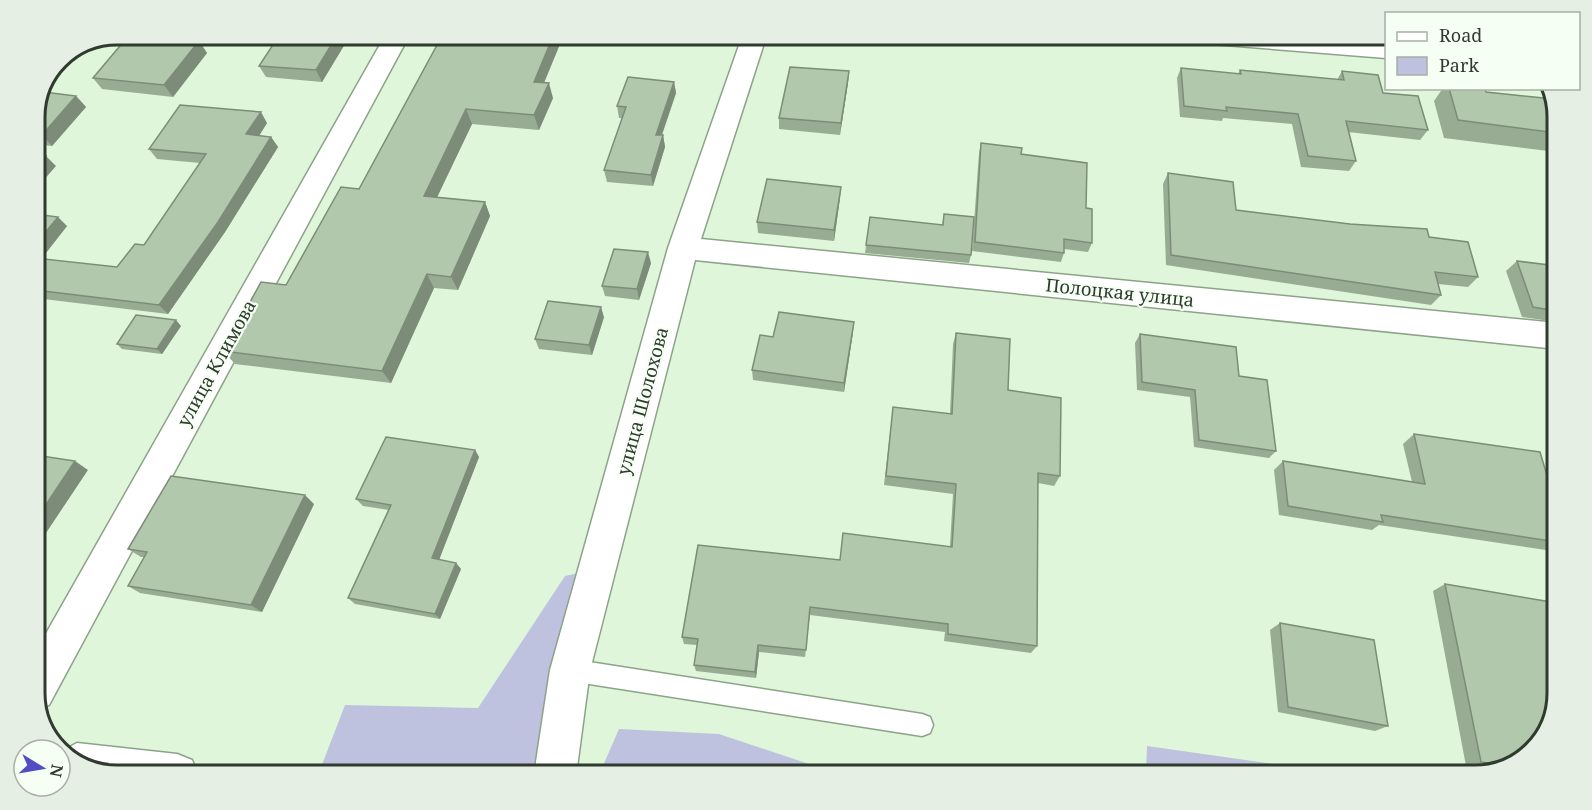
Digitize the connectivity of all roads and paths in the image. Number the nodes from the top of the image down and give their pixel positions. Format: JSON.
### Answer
{"nodes":[{"id":1,"x":392,"y":45,"type":"edge"},
{"id":2,"x":751,"y":45,"type":"edge"},
{"id":3,"x":1324,"y":45,"type":"edge"},
{"id":4,"x":1385,"y":50,"type":"edge"},
{"id":5,"x":682,"y":248,"type":"junction"},
{"id":6,"x":1547,"y":335,"type":"edge"},
{"id":7,"x":570,"y":670,"type":"junction"},
{"id":8,"x":45,"y":673,"type":"edge"},
{"id":9,"x":922,"y":725,"type":"dead end"},
{"id":10,"x":557,"y":765,"type":"edge"}],
"edges":[{"from":1,"to":8,"type":"street","name":"улица Климова"},
{"from":2,"to":5,"type":"street","name":"улица Шолохова"},
{"from":3,"to":4,"type":"street"},
{"from":5,"to":6,"type":"street","name":"Полоцкая улица"},
{"from":5,"to":7,"type":"street","name":"улица Шолохова"},
{"from":7,"to":9,"type":"lane"},
{"from":7,"to":10,"type":"street","name":"улица Шолохова"}]}
